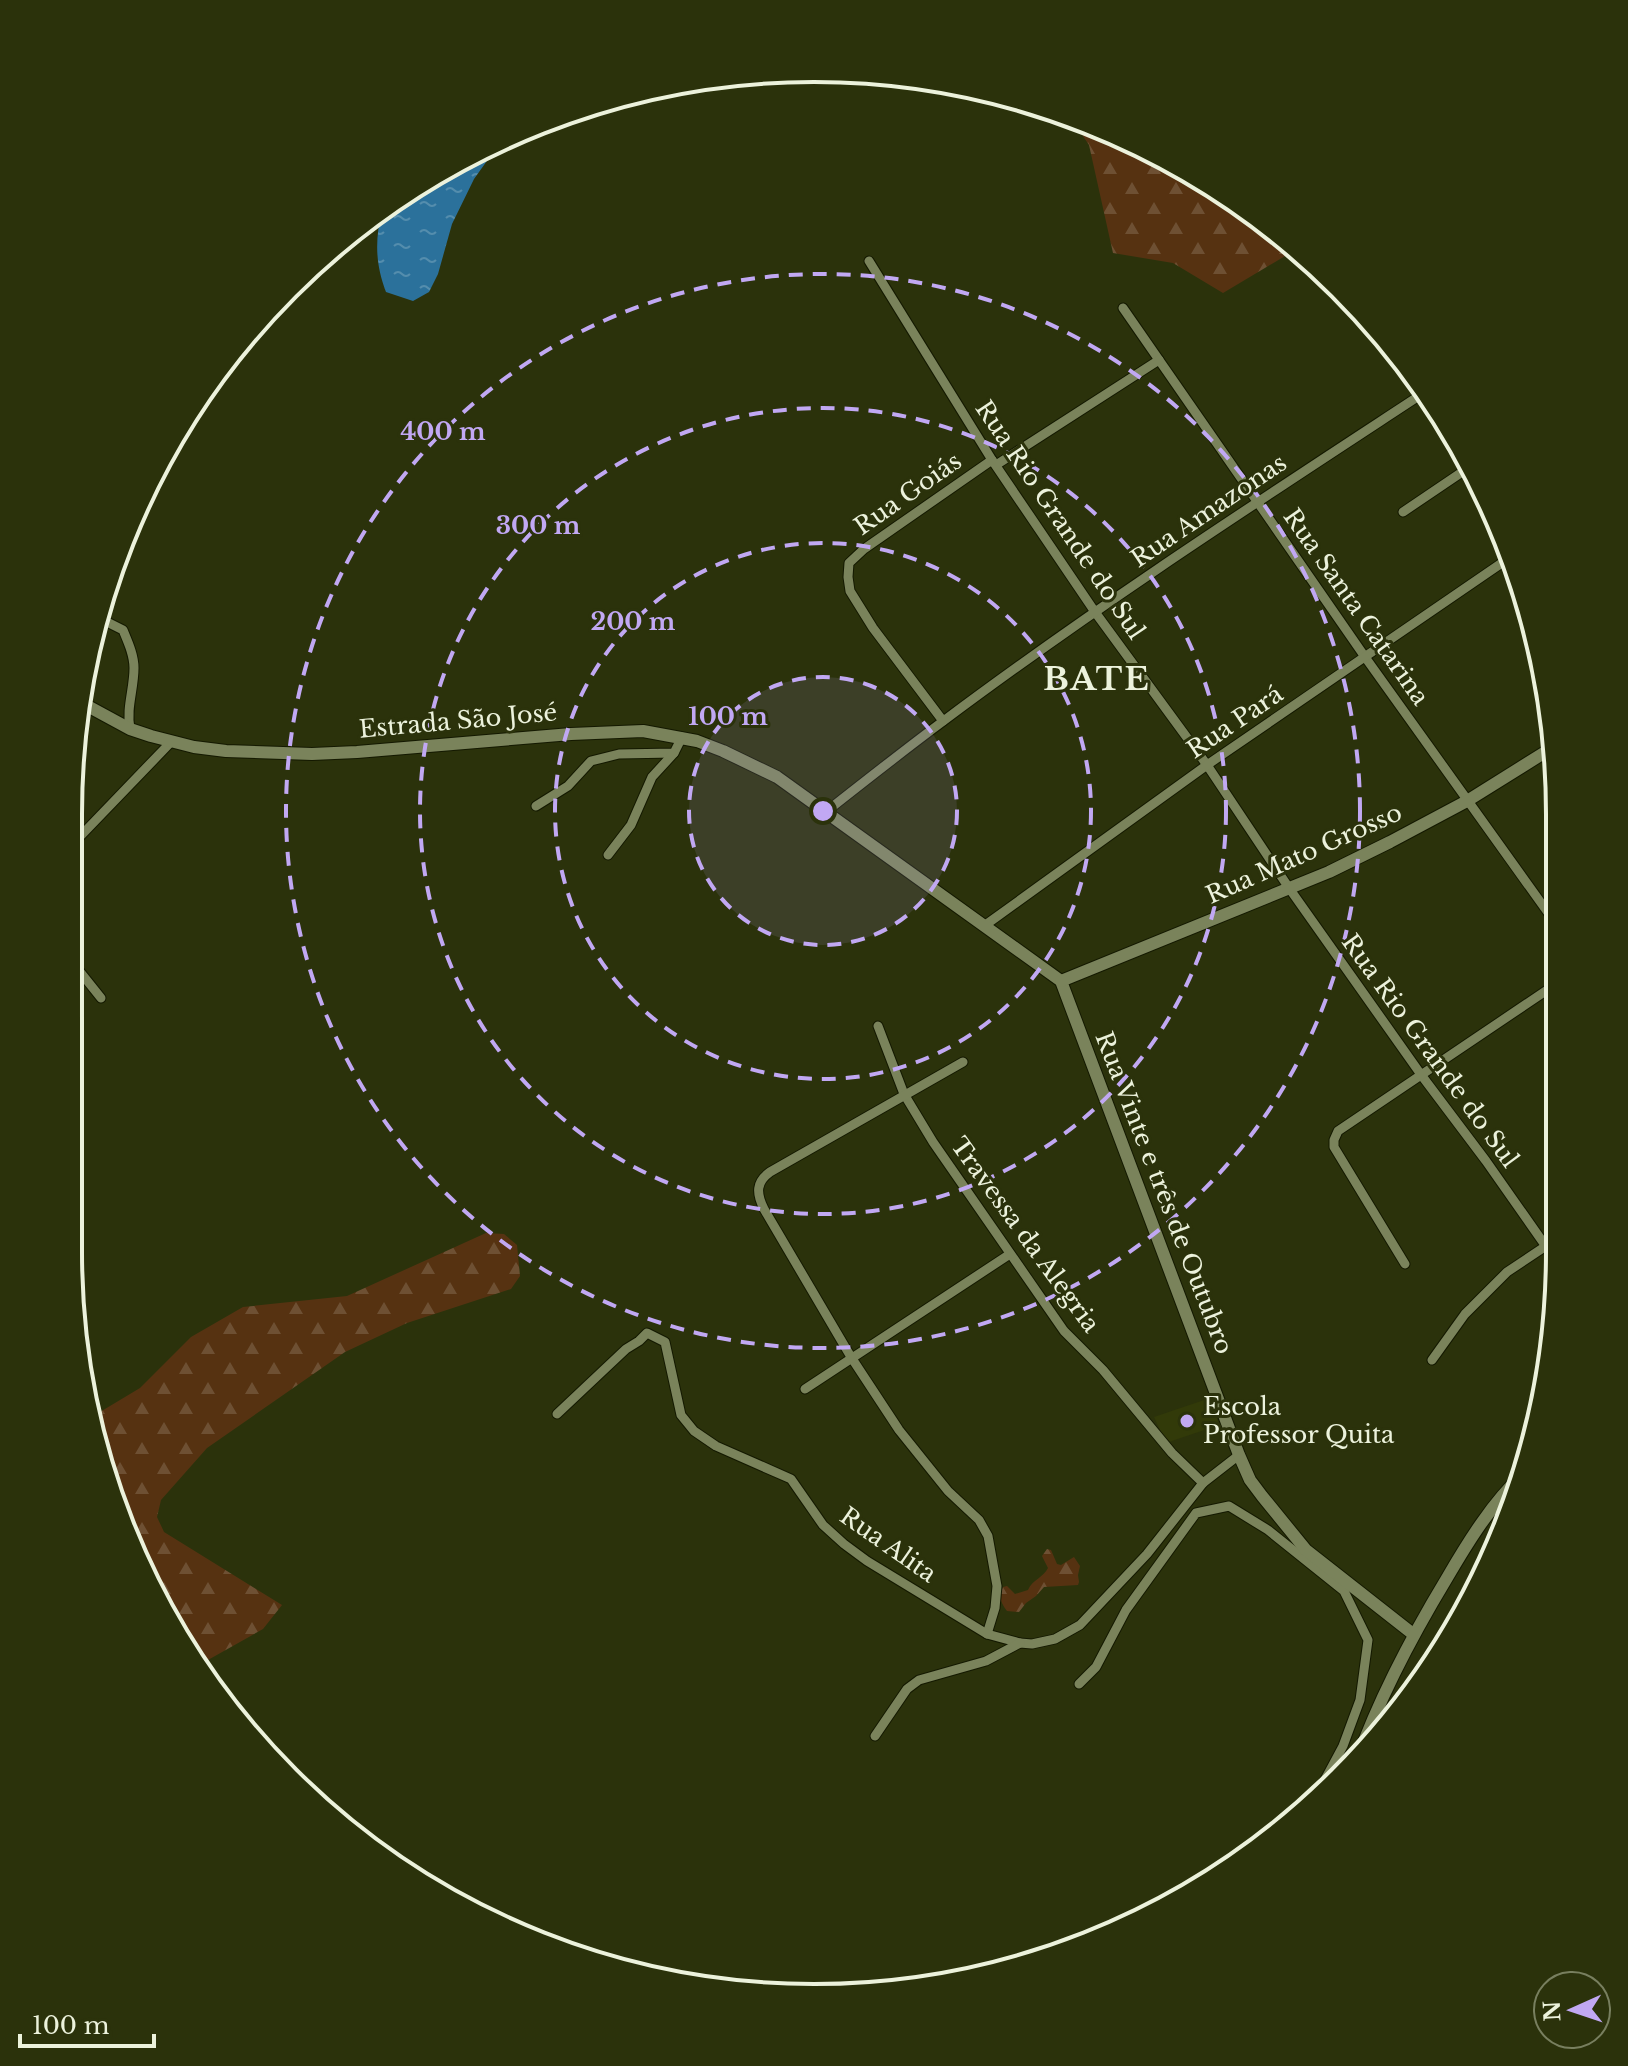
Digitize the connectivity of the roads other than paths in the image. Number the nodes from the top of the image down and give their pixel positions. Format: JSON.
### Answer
{"nodes":[{"id":1,"x":869,"y":261,"type":"dead end"},
{"id":2,"x":1123,"y":308,"type":"dead end"},
{"id":3,"x":1159,"y":360,"type":"junction"},
{"id":4,"x":1416,"y":398,"type":"edge"},
{"id":5,"x":994,"y":462,"type":"junction"},
{"id":6,"x":1461,"y":472,"type":"edge"},
{"id":7,"x":1258,"y":502,"type":"junction"},
{"id":8,"x":1403,"y":512,"type":"dead end"},
{"id":9,"x":1501,"y":563,"type":"edge"},
{"id":10,"x":1095,"y":612,"type":"junction"},
{"id":11,"x":108,"y":622,"type":"edge"},
{"id":12,"x":1365,"y":657,"type":"junction"},
{"id":13,"x":90,"y":707,"type":"edge"},
{"id":14,"x":943,"y":721,"type":"junction"},
{"id":15,"x":130,"y":729,"type":"junction"},
{"id":16,"x":682,"y":737,"type":"junction"},
{"id":17,"x":171,"y":742,"type":"junction"},
{"id":18,"x":674,"y":753,"type":"junction"},
{"id":19,"x":1543,"y":754,"type":"edge"},
{"id":20,"x":1207,"y":765,"type":"junction"},
{"id":21,"x":1467,"y":801,"type":"junction"},
{"id":22,"x":536,"y":806,"type":"dead end"},
{"id":23,"x":827,"y":811,"type":"junction"},
{"id":24,"x":82,"y":834,"type":"edge"},
{"id":25,"x":608,"y":855,"type":"dead end"},
{"id":26,"x":1289,"y":888,"type":"junction"},
{"id":27,"x":1546,"y":910,"type":"edge"},
{"id":28,"x":984,"y":926,"type":"junction"},
{"id":29,"x":82,"y":974,"type":"edge"},
{"id":30,"x":1061,"y":981,"type":"junction"},
{"id":31,"x":1546,"y":991,"type":"edge"},
{"id":32,"x":101,"y":998,"type":"dead end"},
{"id":33,"x":878,"y":1026,"type":"dead end"},
{"id":34,"x":963,"y":1062,"type":"dead end"},
{"id":35,"x":1422,"y":1076,"type":"junction"},
{"id":36,"x":904,"y":1094,"type":"junction"},
{"id":37,"x":1546,"y":1246,"type":"joint"},
{"id":38,"x":1010,"y":1254,"type":"junction"},
{"id":39,"x":1405,"y":1264,"type":"dead end"},
{"id":40,"x":851,"y":1357,"type":"junction"},
{"id":41,"x":1432,"y":1360,"type":"dead end"},
{"id":42,"x":805,"y":1389,"type":"dead end"},
{"id":43,"x":557,"y":1414,"type":"dead end"},
{"id":44,"x":1239,"y":1455,"type":"junction"},
{"id":45,"x":1203,"y":1483,"type":"junction"},
{"id":46,"x":1503,"y":1498,"type":"edge"},
{"id":47,"x":987,"y":1634,"type":"junction"},
{"id":48,"x":1413,"y":1634,"type":"junction"},
{"id":49,"x":1020,"y":1643,"type":"junction"},
{"id":50,"x":1079,"y":1684,"type":"dead end"},
{"id":51,"x":1368,"y":1730,"type":"edge"},
{"id":52,"x":875,"y":1736,"type":"dead end"},
{"id":53,"x":1328,"y":1773,"type":"edge"}],
"edges":[{"from":1,"to":5,"type":"street","name":"Rua Rio Grande do Sul"},
{"from":2,"to":3,"type":"street","name":"Rua Santa Catarina"},
{"from":3,"to":5,"type":"street","name":"Rua Goiás"},
{"from":3,"to":7,"type":"street","name":"Rua Santa Catarina"},
{"from":4,"to":7,"type":"street","name":"Rua Amazonas"},
{"from":5,"to":10,"type":"street","name":"Rua Rio Grande do Sul"},
{"from":5,"to":14,"type":"street","name":"Rua Goiás"},
{"from":6,"to":8,"type":"street"},
{"from":7,"to":10,"type":"street","name":"Rua Amazonas"},
{"from":7,"to":12,"type":"street","name":"Rua Santa Catarina"},
{"from":9,"to":12,"type":"street","name":"Rua Pará"},
{"from":10,"to":14,"type":"street","name":"Rua Amazonas"},
{"from":10,"to":20,"type":"street","name":"Rua Rio Grande do Sul"},
{"from":11,"to":15,"type":"street"},
{"from":12,"to":20,"type":"street","name":"Rua Pará"},
{"from":12,"to":21,"type":"street","name":"Rua Santa Catarina"},
{"from":13,"to":15,"type":"street","name":"Estrada São José"},
{"from":14,"to":23,"type":"street","name":"Rua Amazonas"},
{"from":15,"to":17,"type":"street","name":"Estrada São José"},
{"from":16,"to":17,"type":"street","name":"Estrada São José"},
{"from":16,"to":18,"type":"street"},
{"from":16,"to":23,"type":"street","name":"Estrada São José"},
{"from":17,"to":24,"type":"street"},
{"from":18,"to":22,"type":"street"},
{"from":18,"to":25,"type":"street"},
{"from":19,"to":21,"type":"street","name":"Rua Mato Grosso"},
{"from":20,"to":26,"type":"street","name":"Rua Rio Grande do Sul"},
{"from":20,"to":28,"type":"street","name":"Rua Pará"},
{"from":21,"to":26,"type":"street","name":"Rua Mato Grosso"},
{"from":21,"to":27,"type":"street","name":"Rua Santa Catarina"},
{"from":23,"to":28,"type":"street"},
{"from":26,"to":30,"type":"street","name":"Rua Mato Grosso"},
{"from":26,"to":35,"type":"street","name":"Rua Rio Grande do Sul"},
{"from":28,"to":30,"type":"street"},
{"from":29,"to":32,"type":"street"},
{"from":30,"to":44,"type":"street","name":"Rua Vinte e três de Outubro"},
{"from":31,"to":35,"type":"street"},
{"from":33,"to":36,"type":"street","name":"Travessa da Alegria"},
{"from":34,"to":36,"type":"street"},
{"from":35,"to":37,"type":"street","name":"Rua Rio Grande do Sul"},
{"from":35,"to":39,"type":"street"},
{"from":36,"to":38,"type":"street","name":"Travessa da Alegria"},
{"from":36,"to":40,"type":"street"},
{"from":37,"to":41,"type":"street"},
{"from":38,"to":40,"type":"street"},
{"from":38,"to":45,"type":"street","name":"Travessa da Alegria"},
{"from":40,"to":42,"type":"street"},
{"from":40,"to":47,"type":"street"},
{"from":43,"to":47,"type":"street","name":"Rua Alita"},
{"from":44,"to":45,"type":"street","name":"Rua Alita"},
{"from":44,"to":48,"type":"street","name":"Rua Vinte e três de Outubro"},
{"from":45,"to":49,"type":"street","name":"Rua Alita"},
{"from":46,"to":48,"type":"street"},
{"from":47,"to":49,"type":"street","name":"Rua Alita"},
{"from":48,"to":51,"type":"street"},
{"from":49,"to":52,"type":"street"},
{"from":50,"to":53,"type":"street"}]}
